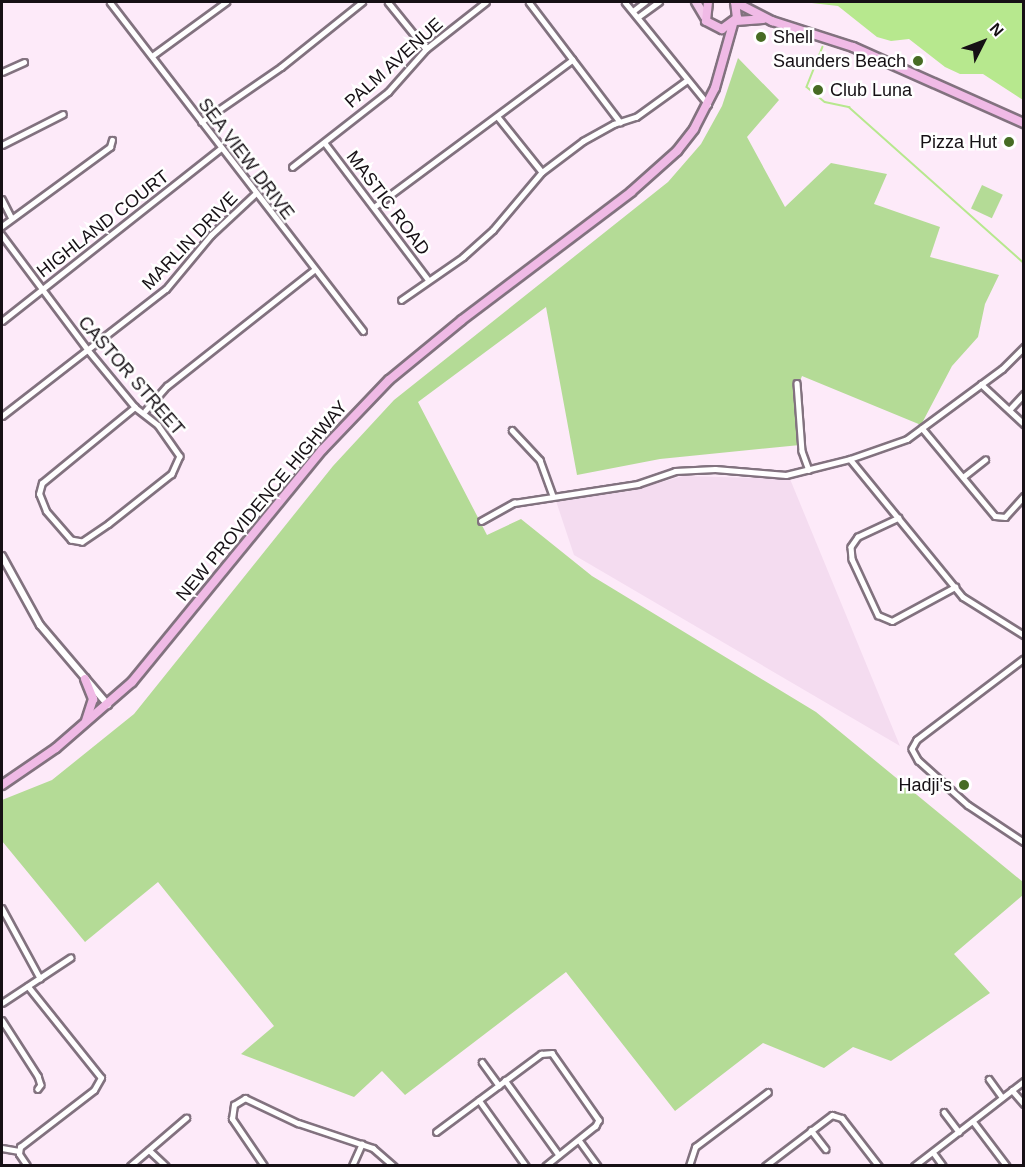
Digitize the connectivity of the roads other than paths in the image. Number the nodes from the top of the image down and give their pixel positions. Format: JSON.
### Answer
{"nodes":[{"id":1,"x":110,"y":2,"type":"edge"},
{"id":2,"x":226,"y":2,"type":"edge"},
{"id":3,"x":363,"y":2,"type":"edge"},
{"id":4,"x":388,"y":2,"type":"edge"},
{"id":5,"x":486,"y":2,"type":"edge"},
{"id":6,"x":529,"y":2,"type":"edge"},
{"id":7,"x":625,"y":2,"type":"edge"},
{"id":8,"x":645,"y":2,"type":"edge"},
{"id":9,"x":659,"y":2,"type":"edge"},
{"id":10,"x":696,"y":2,"type":"edge"},
{"id":11,"x":708,"y":2,"type":"edge"},
{"id":12,"x":735,"y":2,"type":"edge"},
{"id":13,"x":633,"y":11,"type":"junction"},
{"id":14,"x":638,"y":17,"type":"junction"},
{"id":15,"x":705,"y":17,"type":"junction"},
{"id":16,"x":772,"y":21,"type":"junction"},
{"id":17,"x":734,"y":22,"type":"junction"},
{"id":18,"x":719,"y":29,"type":"junction"},
{"id":19,"x":426,"y":49,"type":"junction"},
{"id":20,"x":152,"y":56,"type":"junction"},
{"id":21,"x":572,"y":60,"type":"junction"},
{"id":22,"x":24,"y":63,"type":"dead end"},
{"id":23,"x":723,"y":65,"type":"junction"},
{"id":24,"x":2,"y":72,"type":"edge"},
{"id":25,"x":686,"y":81,"type":"junction"},
{"id":26,"x":708,"y":98,"type":"junction"},
{"id":27,"x":63,"y":114,"type":"dead end"},
{"id":28,"x":498,"y":117,"type":"junction"},
{"id":29,"x":201,"y":122,"type":"junction"},
{"id":30,"x":620,"y":122,"type":"junction"},
{"id":31,"x":1023,"y":123,"type":"edge"},
{"id":32,"x":112,"y":140,"type":"dead end"},
{"id":33,"x":325,"y":143,"type":"junction"},
{"id":34,"x":2,"y":145,"type":"edge"},
{"id":35,"x":221,"y":148,"type":"junction"},
{"id":36,"x":292,"y":167,"type":"dead end"},
{"id":37,"x":542,"y":172,"type":"junction"},
{"id":38,"x":255,"y":194,"type":"junction"},
{"id":39,"x":2,"y":199,"type":"edge"},
{"id":40,"x":374,"y":207,"type":"junction"},
{"id":41,"x":11,"y":217,"type":"junction"},
{"id":42,"x":2,"y":226,"type":"edge"},
{"id":43,"x":2,"y":236,"type":"edge"},
{"id":44,"x":314,"y":270,"type":"junction"},
{"id":45,"x":429,"y":279,"type":"junction"},
{"id":46,"x":43,"y":289,"type":"junction"},
{"id":47,"x":401,"y":300,"type":"dead end"},
{"id":48,"x":2,"y":321,"type":"edge"},
{"id":49,"x":363,"y":331,"type":"dead end"},
{"id":50,"x":1023,"y":348,"type":"edge"},
{"id":51,"x":88,"y":350,"type":"junction"},
{"id":52,"x":797,"y":383,"type":"dead end"},
{"id":53,"x":981,"y":384,"type":"junction"},
{"id":54,"x":1023,"y":394,"type":"edge"},
{"id":55,"x":135,"y":406,"type":"junction"},
{"id":56,"x":1009,"y":410,"type":"junction"},
{"id":57,"x":145,"y":411,"type":"junction"},
{"id":58,"x":2,"y":416,"type":"edge"},
{"id":59,"x":1023,"y":424,"type":"edge"},
{"id":60,"x":922,"y":428,"type":"junction"},
{"id":61,"x":512,"y":430,"type":"dead end"},
{"id":62,"x":850,"y":459,"type":"junction"},
{"id":63,"x":986,"y":460,"type":"dead end"},
{"id":64,"x":808,"y":470,"type":"junction"},
{"id":65,"x":963,"y":477,"type":"junction"},
{"id":66,"x":553,"y":496,"type":"junction"},
{"id":67,"x":1023,"y":496,"type":"edge"},
{"id":68,"x":899,"y":518,"type":"junction"},
{"id":69,"x":481,"y":521,"type":"dead end"},
{"id":70,"x":2,"y":556,"type":"edge"},
{"id":71,"x":955,"y":587,"type":"junction"},
{"id":72,"x":1023,"y":635,"type":"edge"},
{"id":73,"x":1023,"y":659,"type":"edge"},
{"id":74,"x":85,"y":679,"type":"junction"},
{"id":75,"x":108,"y":705,"type":"junction"},
{"id":76,"x":83,"y":727,"type":"junction"},
{"id":77,"x":2,"y":785,"type":"edge"},
{"id":78,"x":1023,"y":842,"type":"edge"},
{"id":79,"x":2,"y":908,"type":"edge"},
{"id":80,"x":70,"y":958,"type":"dead end"},
{"id":81,"x":40,"y":978,"type":"junction"},
{"id":82,"x":28,"y":987,"type":"junction"},
{"id":83,"x":2,"y":1003,"type":"edge"},
{"id":84,"x":2,"y":1020,"type":"edge"},
{"id":85,"x":482,"y":1062,"type":"dead end"},
{"id":86,"x":988,"y":1079,"type":"dead end"},
{"id":87,"x":506,"y":1080,"type":"junction"},
{"id":88,"x":1023,"y":1081,"type":"edge"},
{"id":89,"x":499,"y":1085,"type":"junction"},
{"id":90,"x":38,"y":1089,"type":"dead end"},
{"id":91,"x":1012,"y":1090,"type":"junction"},
{"id":92,"x":768,"y":1092,"type":"dead end"},
{"id":93,"x":1002,"y":1097,"type":"junction"},
{"id":94,"x":479,"y":1100,"type":"junction"},
{"id":95,"x":1023,"y":1104,"type":"edge"},
{"id":96,"x":944,"y":1112,"type":"dead end"},
{"id":97,"x":186,"y":1118,"type":"dead end"},
{"id":98,"x":973,"y":1121,"type":"junction"},
{"id":99,"x":811,"y":1130,"type":"junction"},
{"id":100,"x":436,"y":1132,"type":"dead end"},
{"id":101,"x":959,"y":1132,"type":"junction"},
{"id":102,"x":579,"y":1140,"type":"junction"},
{"id":103,"x":362,"y":1144,"type":"junction"},
{"id":104,"x":2,"y":1148,"type":"edge"},
{"id":105,"x":826,"y":1149,"type":"dead end"},
{"id":106,"x":149,"y":1150,"type":"junction"},
{"id":107,"x":19,"y":1151,"type":"junction"},
{"id":108,"x":933,"y":1152,"type":"junction"},
{"id":109,"x":560,"y":1155,"type":"junction"},
{"id":110,"x":768,"y":1164,"type":"edge"},
{"id":111,"x":27,"y":1166,"type":"edge"},
{"id":112,"x":130,"y":1166,"type":"edge"},
{"id":113,"x":166,"y":1166,"type":"edge"},
{"id":114,"x":264,"y":1166,"type":"edge"},
{"id":115,"x":352,"y":1166,"type":"edge"},
{"id":116,"x":394,"y":1166,"type":"edge"},
{"id":117,"x":526,"y":1166,"type":"edge"},
{"id":118,"x":546,"y":1166,"type":"edge"},
{"id":119,"x":598,"y":1166,"type":"edge"},
{"id":120,"x":689,"y":1166,"type":"edge"},
{"id":121,"x":879,"y":1166,"type":"edge"},
{"id":122,"x":914,"y":1166,"type":"edge"},
{"id":123,"x":943,"y":1166,"type":"edge"},
{"id":124,"x":1007,"y":1166,"type":"edge"}],
"edges":[{"from":1,"to":20,"type":"street","name":"SEA VIEW DRIVE"},
{"from":2,"to":20,"type":"street"},
{"from":3,"to":29,"type":"street"},
{"from":4,"to":19,"type":"street"},
{"from":5,"to":19,"type":"street","name":"PALM AVENUE"},
{"from":6,"to":21,"type":"street"},
{"from":7,"to":13,"type":"street"},
{"from":8,"to":13,"type":"street"},
{"from":9,"to":14,"type":"street"},
{"from":10,"to":15,"type":"main road"},
{"from":11,"to":15,"type":"highway"},
{"from":12,"to":16,"type":"highway"},
{"from":12,"to":17,"type":"highway","name":"NEW PROVIDENCE HIGHWAY"},
{"from":13,"to":14,"type":"street"},
{"from":14,"to":25,"type":"street"},
{"from":15,"to":18,"type":"highway"},
{"from":16,"to":17,"type":"highway"},
{"from":16,"to":31,"type":"highway"},
{"from":17,"to":18,"type":"highway"},
{"from":17,"to":23,"type":"highway","name":"NEW PROVIDENCE HIGHWAY"},
{"from":18,"to":23,"type":"highway","name":"NEW PROVIDENCE HIGHWAY"},
{"from":19,"to":33,"type":"street","name":"PALM AVENUE"},
{"from":20,"to":29,"type":"street","name":"SEA VIEW DRIVE"},
{"from":21,"to":28,"type":"street"},
{"from":21,"to":30,"type":"street"},
{"from":22,"to":24,"type":"street"},
{"from":23,"to":26,"type":"highway","name":"NEW PROVIDENCE HIGHWAY"},
{"from":25,"to":26,"type":"street"},
{"from":25,"to":30,"type":"street"},
{"from":26,"to":75,"type":"highway","name":"NEW PROVIDENCE HIGHWAY"},
{"from":27,"to":34,"type":"street"},
{"from":28,"to":37,"type":"street"},
{"from":28,"to":40,"type":"street"},
{"from":29,"to":35,"type":"street","name":"SEA VIEW DRIVE"},
{"from":30,"to":37,"type":"street"},
{"from":32,"to":41,"type":"street"},
{"from":33,"to":36,"type":"street","name":"PALM AVENUE"},
{"from":33,"to":40,"type":"street","name":"MASTIC ROAD"},
{"from":35,"to":38,"type":"street","name":"SEA VIEW DRIVE"},
{"from":35,"to":46,"type":"street","name":"HIGHLAND COURT"},
{"from":37,"to":45,"type":"street"},
{"from":38,"to":44,"type":"street","name":"SEA VIEW DRIVE"},
{"from":38,"to":51,"type":"street","name":"MARLIN DRIVE"},
{"from":39,"to":41,"type":"street"},
{"from":40,"to":45,"type":"street","name":"MASTIC ROAD"},
{"from":41,"to":42,"type":"street"},
{"from":43,"to":46,"type":"street","name":"CASTOR STREET"},
{"from":44,"to":49,"type":"street","name":"SEA VIEW DRIVE"},
{"from":44,"to":57,"type":"street"},
{"from":45,"to":47,"type":"street"},
{"from":46,"to":48,"type":"street","name":"HIGHLAND COURT"},
{"from":46,"to":51,"type":"street","name":"CASTOR STREET"},
{"from":50,"to":53,"type":"street"},
{"from":51,"to":55,"type":"street","name":"CASTOR STREET"},
{"from":51,"to":58,"type":"street","name":"MARLIN DRIVE"},
{"from":52,"to":64,"type":"street"},
{"from":53,"to":56,"type":"street"},
{"from":53,"to":60,"type":"street"},
{"from":54,"to":56,"type":"street"},
{"from":55,"to":57,"type":"street","name":"CASTOR STREET"},
{"from":55,"to":57,"type":"street","name":"CASTOR STREET"},
{"from":56,"to":59,"type":"street"},
{"from":60,"to":62,"type":"street"},
{"from":60,"to":65,"type":"street"},
{"from":61,"to":66,"type":"street"},
{"from":62,"to":64,"type":"street"},
{"from":62,"to":68,"type":"street"},
{"from":63,"to":65,"type":"street"},
{"from":64,"to":66,"type":"street"},
{"from":65,"to":67,"type":"street"},
{"from":66,"to":69,"type":"street"},
{"from":68,"to":71,"type":"street"},
{"from":68,"to":71,"type":"street"},
{"from":70,"to":74,"type":"street"},
{"from":71,"to":72,"type":"street"},
{"from":73,"to":78,"type":"street"},
{"from":74,"to":75,"type":"street"},
{"from":74,"to":76,"type":"highway"},
{"from":75,"to":76,"type":"highway","name":"NEW PROVIDENCE HIGHWAY"},
{"from":76,"to":77,"type":"highway","name":"NEW PROVIDENCE HIGHWAY"},
{"from":79,"to":81,"type":"street"},
{"from":80,"to":81,"type":"street"},
{"from":81,"to":82,"type":"street"},
{"from":82,"to":83,"type":"street"},
{"from":82,"to":107,"type":"street"},
{"from":84,"to":90,"type":"street"},
{"from":85,"to":89,"type":"street"},
{"from":86,"to":93,"type":"street"},
{"from":87,"to":89,"type":"street"},
{"from":87,"to":102,"type":"street"},
{"from":87,"to":109,"type":"street"},
{"from":88,"to":91,"type":"street"},
{"from":89,"to":94,"type":"street"},
{"from":91,"to":93,"type":"street"},
{"from":91,"to":95,"type":"street"},
{"from":92,"to":120,"type":"street"},
{"from":93,"to":98,"type":"street"},
{"from":94,"to":100,"type":"street"},
{"from":94,"to":117,"type":"street"},
{"from":96,"to":101,"type":"street"},
{"from":97,"to":106,"type":"street"},
{"from":98,"to":101,"type":"street"},
{"from":98,"to":124,"type":"street"},
{"from":99,"to":105,"type":"street"},
{"from":99,"to":110,"type":"street"},
{"from":99,"to":121,"type":"street"},
{"from":101,"to":108,"type":"street"},
{"from":102,"to":109,"type":"street"},
{"from":102,"to":119,"type":"street"},
{"from":103,"to":114,"type":"street"},
{"from":103,"to":115,"type":"street"},
{"from":103,"to":116,"type":"street"},
{"from":104,"to":107,"type":"street"},
{"from":106,"to":112,"type":"street"},
{"from":106,"to":113,"type":"street"},
{"from":107,"to":111,"type":"street"},
{"from":108,"to":122,"type":"street"},
{"from":108,"to":123,"type":"street"},
{"from":109,"to":118,"type":"street"}]}
